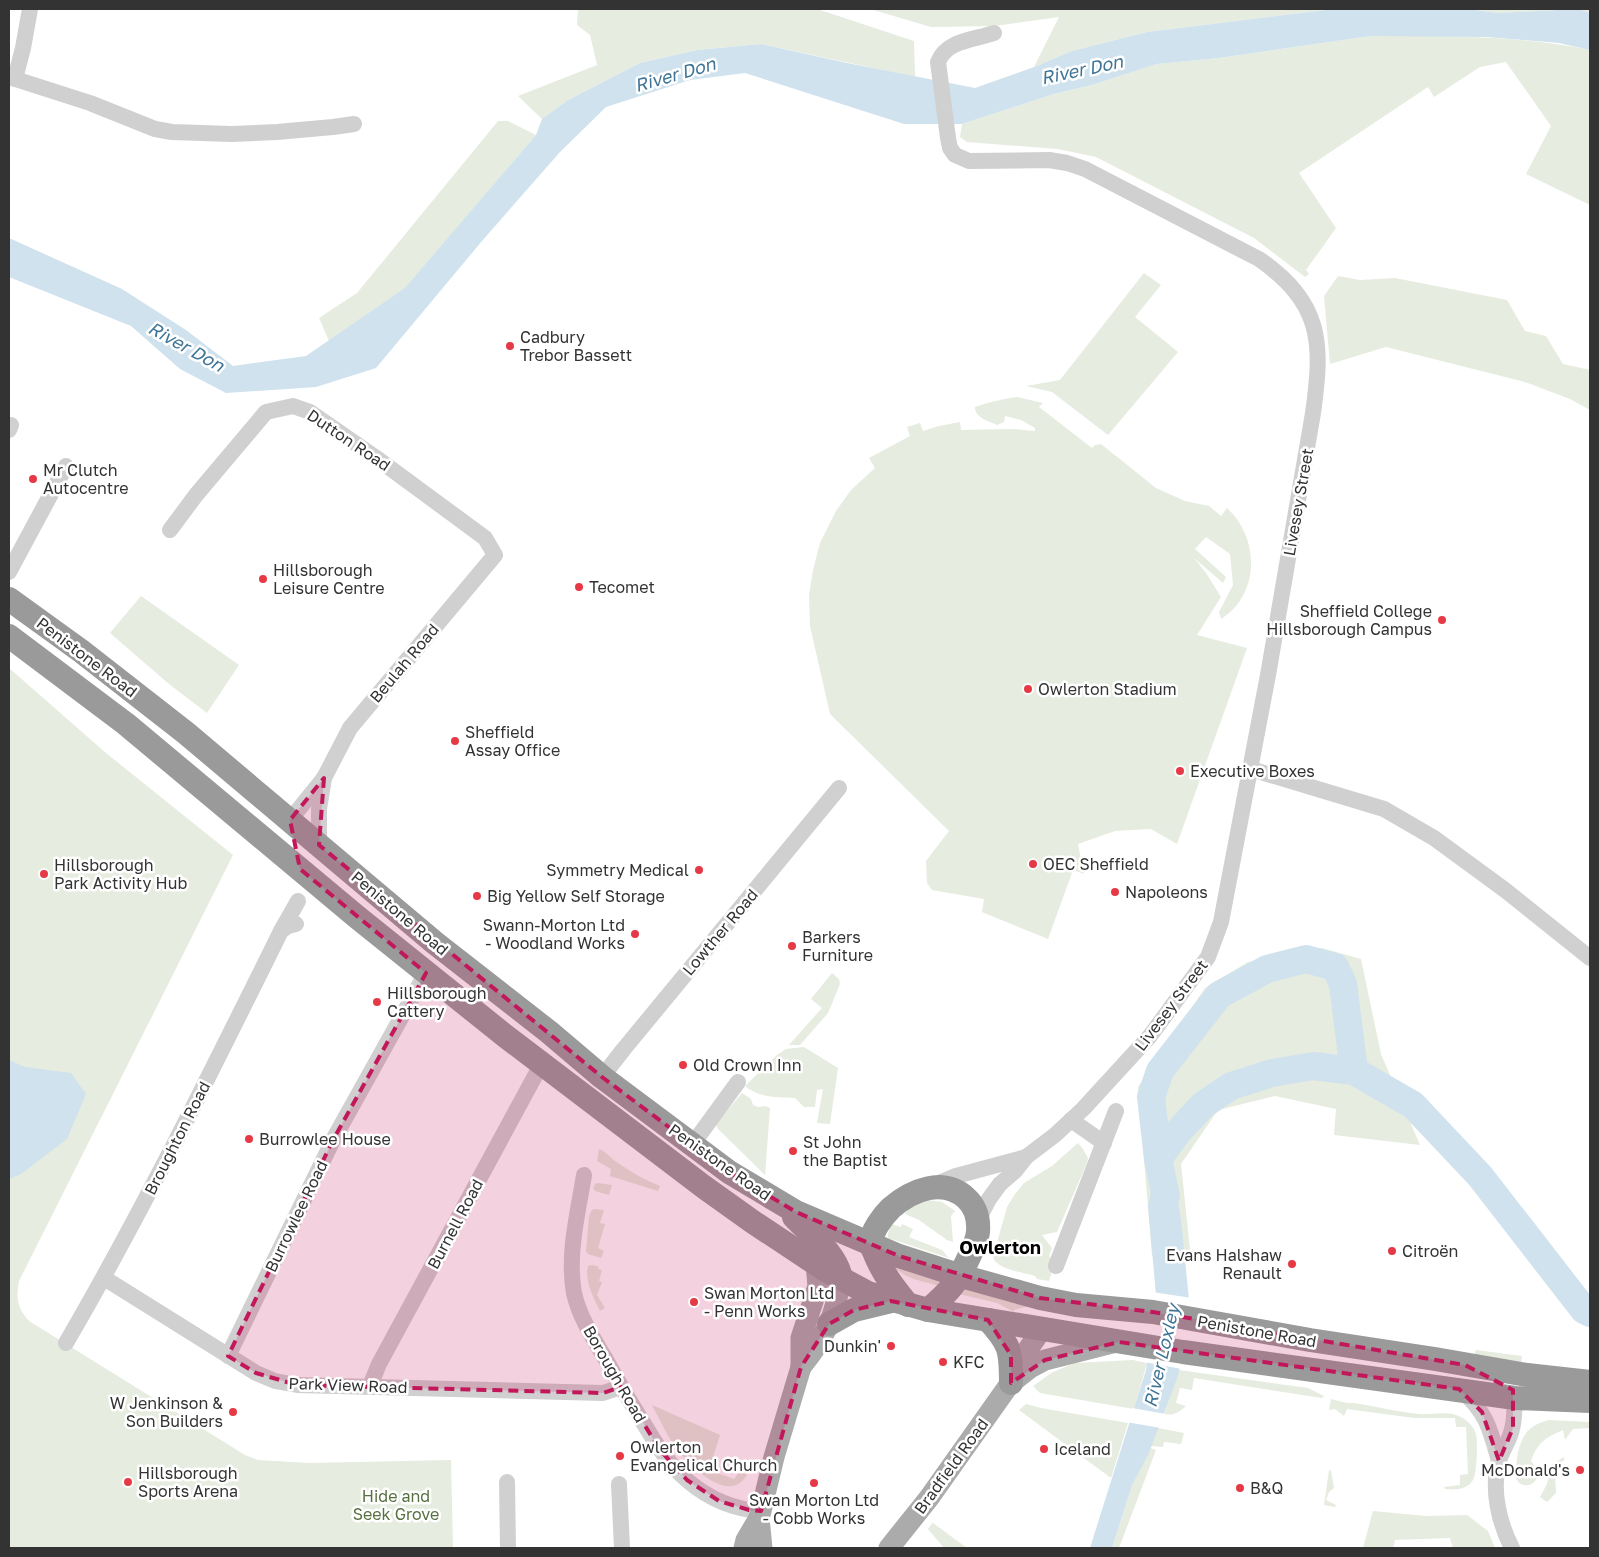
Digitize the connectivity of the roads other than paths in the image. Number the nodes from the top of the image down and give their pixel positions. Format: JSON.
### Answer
{"nodes":[{"id":1,"x":30,"y":9,"type":"edge"},
{"id":2,"x":994,"y":33,"type":"dead end"},
{"id":3,"x":12,"y":78,"type":"edge"},
{"id":4,"x":354,"y":124,"type":"dead end"},
{"id":5,"x":66,"y":466,"type":"dead end"},
{"id":6,"x":170,"y":530,"type":"dead end"},
{"id":7,"x":495,"y":555,"type":"joint"},
{"id":8,"x":9,"y":572,"type":"edge"},
{"id":9,"x":9,"y":599,"type":"edge"},
{"id":10,"x":9,"y":636,"type":"edge"},
{"id":11,"x":1251,"y":769,"type":"junction"},
{"id":12,"x":324,"y":778,"type":"junction"},
{"id":13,"x":839,"y":788,"type":"dead end"},
{"id":14,"x":290,"y":820,"type":"junction"},
{"id":15,"x":318,"y":844,"type":"junction"},
{"id":16,"x":300,"y":869,"type":"junction"},
{"id":17,"x":298,"y":901,"type":"dead end"},
{"id":18,"x":296,"y":924,"type":"dead end"},
{"id":19,"x":281,"y":931,"type":"junction"},
{"id":20,"x":1590,"y":958,"type":"edge"},
{"id":21,"x":426,"y":973,"type":"junction"},
{"id":22,"x":542,"y":1063,"type":"junction"},
{"id":23,"x":602,"y":1077,"type":"junction"},
{"id":24,"x":738,"y":1082,"type":"dead end"},
{"id":25,"x":1116,"y":1111,"type":"dead end"},
{"id":26,"x":1072,"y":1120,"type":"junction"},
{"id":27,"x":1104,"y":1143,"type":"junction"},
{"id":28,"x":692,"y":1146,"type":"junction"},
{"id":29,"x":1026,"y":1157,"type":"junction"},
{"id":30,"x":584,"y":1175,"type":"dead end"},
{"id":31,"x":929,"y":1187,"type":"junction"},
{"id":32,"x":784,"y":1206,"type":"junction"},
{"id":33,"x":978,"y":1220,"type":"junction"},
{"id":34,"x":871,"y":1244,"type":"junction"},
{"id":35,"x":816,"y":1264,"type":"junction"},
{"id":36,"x":1056,"y":1266,"type":"dead end"},
{"id":37,"x":960,"y":1276,"type":"junction"},
{"id":38,"x":104,"y":1278,"type":"junction"},
{"id":39,"x":841,"y":1278,"type":"junction"},
{"id":40,"x":909,"y":1305,"type":"junction"},
{"id":41,"x":1076,"y":1305,"type":"junction"},
{"id":42,"x":988,"y":1320,"type":"junction"},
{"id":43,"x":829,"y":1324,"type":"junction"},
{"id":44,"x":1042,"y":1329,"type":"junction"},
{"id":45,"x":1119,"y":1342,"type":"junction"},
{"id":46,"x":66,"y":1343,"type":"dead end"},
{"id":47,"x":228,"y":1356,"type":"junction"},
{"id":48,"x":1465,"y":1365,"type":"junction"},
{"id":49,"x":801,"y":1367,"type":"junction"},
{"id":50,"x":1590,"y":1382,"type":"edge"},
{"id":51,"x":1011,"y":1383,"type":"junction"},
{"id":52,"x":370,"y":1386,"type":"junction"},
{"id":53,"x":621,"y":1388,"type":"junction"},
{"id":54,"x":1460,"y":1389,"type":"junction"},
{"id":55,"x":1515,"y":1398,"type":"junction"},
{"id":56,"x":1590,"y":1401,"type":"edge"},
{"id":57,"x":1499,"y":1461,"type":"junction"},
{"id":58,"x":507,"y":1482,"type":"dead end"},
{"id":59,"x":619,"y":1484,"type":"dead end"},
{"id":60,"x":760,"y":1515,"type":"junction"},
{"id":61,"x":508,"y":1548,"type":"edge"},
{"id":62,"x":622,"y":1548,"type":"edge"},
{"id":63,"x":744,"y":1548,"type":"edge"},
{"id":64,"x":762,"y":1548,"type":"edge"},
{"id":65,"x":889,"y":1548,"type":"edge"},
{"id":66,"x":1512,"y":1548,"type":"edge"}],
"edges":[{"from":1,"to":3,"type":"street"},
{"from":2,"to":11,"type":"street","name":"Livesey Street"},
{"from":3,"to":4,"type":"street"},
{"from":5,"to":8,"type":"street"},
{"from":6,"to":7,"type":"street","name":"Dutton Road"},
{"from":7,"to":12,"type":"street","name":"Beulah Road"},
{"from":9,"to":14,"type":"highway","name":"Penistone Road"},
{"from":10,"to":16,"type":"highway","name":"Penistone Road"},
{"from":11,"to":20,"type":"street"},
{"from":11,"to":26,"type":"street","name":"Livesey Street"},
{"from":12,"to":14,"type":"street","name":"Beulah Road"},
{"from":12,"to":15,"type":"street","name":"Beulah Road"},
{"from":13,"to":23,"type":"street","name":"Lowther Road"},
{"from":14,"to":15,"type":"highway","name":"Penistone Road"},
{"from":14,"to":16,"type":"highway"},
{"from":15,"to":23,"type":"highway","name":"Penistone Road"},
{"from":16,"to":21,"type":"highway","name":"Penistone Road"},
{"from":17,"to":19,"type":"street","name":"Broughton Road"},
{"from":18,"to":19,"type":"street"},
{"from":19,"to":38,"type":"street","name":"Broughton Road"},
{"from":21,"to":22,"type":"highway","name":"Penistone Road"},
{"from":21,"to":47,"type":"street","name":"Burrowlee Road"},
{"from":22,"to":35,"type":"highway","name":"Penistone Road"},
{"from":22,"to":52,"type":"street","name":"Burnell Road"},
{"from":23,"to":28,"type":"highway","name":"Penistone Road"},
{"from":24,"to":28,"type":"street"},
{"from":25,"to":27,"type":"street"},
{"from":26,"to":27,"type":"street"},
{"from":26,"to":29,"type":"street","name":"Livesey Street"},
{"from":27,"to":36,"type":"street"},
{"from":28,"to":32,"type":"highway","name":"Penistone Road"},
{"from":29,"to":31,"type":"street","name":"Livesey Street"},
{"from":29,"to":33,"type":"street","name":"Livesey Street"},
{"from":30,"to":53,"type":"street","name":"Borough Road"},
{"from":31,"to":33,"type":"highway"},
{"from":31,"to":34,"type":"highway"},
{"from":32,"to":34,"type":"highway","name":"Penistone Road"},
{"from":32,"to":39,"type":"highway"},
{"from":33,"to":37,"type":"highway"},
{"from":34,"to":37,"type":"highway","name":"Penistone Road"},
{"from":34,"to":40,"type":"highway"},
{"from":35,"to":39,"type":"highway","name":"Penistone Road"},
{"from":35,"to":49,"type":"main road"},
{"from":37,"to":40,"type":"highway"},
{"from":37,"to":41,"type":"highway","name":"Penistone Road"},
{"from":38,"to":46,"type":"street","name":"Broughton Road"},
{"from":38,"to":47,"type":"street","name":"Park View Road"},
{"from":39,"to":40,"type":"highway","name":"Penistone Road"},
{"from":39,"to":43,"type":"main road"},
{"from":40,"to":42,"type":"highway","name":"Penistone Road"},
{"from":40,"to":43,"type":"highway"},
{"from":41,"to":44,"type":"highway"},
{"from":41,"to":48,"type":"highway","name":"Penistone Road"},
{"from":42,"to":44,"type":"highway","name":"Penistone Road"},
{"from":42,"to":51,"type":"highway"},
{"from":43,"to":49,"type":"main road"},
{"from":44,"to":45,"type":"highway","name":"Penistone Road"},
{"from":44,"to":51,"type":"main road"},
{"from":45,"to":51,"type":"main road"},
{"from":45,"to":54,"type":"highway","name":"Penistone Road"},
{"from":47,"to":52,"type":"street","name":"Park View Road"},
{"from":48,"to":50,"type":"highway","name":"Penistone Road"},
{"from":48,"to":55,"type":"highway"},
{"from":49,"to":60,"type":"main road"},
{"from":51,"to":65,"type":"main road","name":"Bradfield Road"},
{"from":52,"to":53,"type":"street","name":"Park View Road"},
{"from":53,"to":60,"type":"street","name":"Borough Road"},
{"from":54,"to":55,"type":"highway","name":"Penistone Road"},
{"from":54,"to":57,"type":"street"},
{"from":55,"to":56,"type":"highway","name":"Penistone Road"},
{"from":55,"to":57,"type":"street"},
{"from":57,"to":66,"type":"street"},
{"from":58,"to":61,"type":"street"},
{"from":59,"to":62,"type":"street"},
{"from":60,"to":63,"type":"main road"},
{"from":60,"to":64,"type":"main road"}]}
